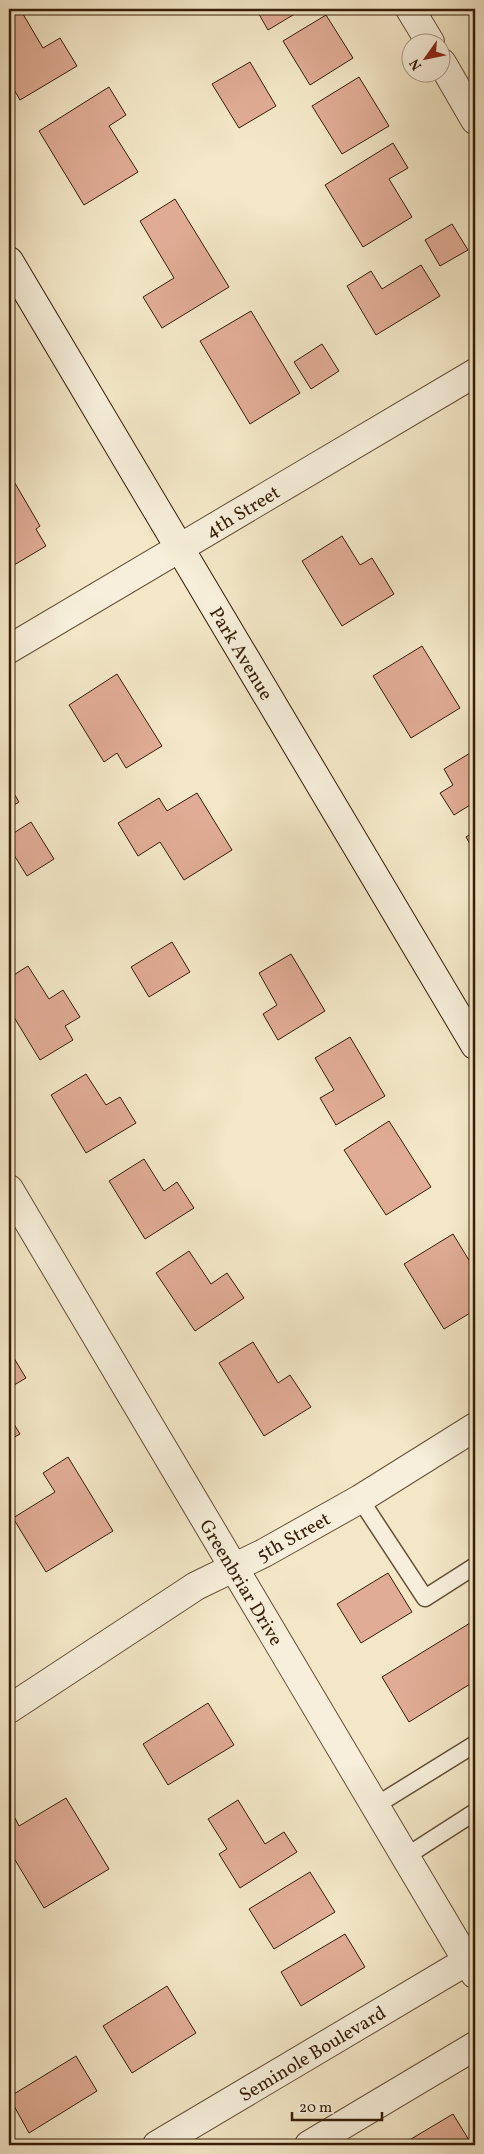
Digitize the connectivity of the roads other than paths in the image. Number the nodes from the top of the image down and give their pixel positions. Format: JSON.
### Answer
{"nodes":[{"id":1,"x":410,"y":9,"type":"edge"},
{"id":2,"x":424,"y":32,"type":"edge"},
{"id":3,"x":452,"y":80,"type":"edge"},
{"id":4,"x":475,"y":120,"type":"edge"},
{"id":5,"x":9,"y":261,"type":"edge"},
{"id":6,"x":475,"y":373,"type":"edge"},
{"id":7,"x":179,"y":548,"type":"junction"},
{"id":8,"x":9,"y":650,"type":"edge"},
{"id":9,"x":475,"y":1045,"type":"edge"},
{"id":10,"x":9,"y":1189,"type":"edge"},
{"id":11,"x":475,"y":1427,"type":"edge"},
{"id":12,"x":360,"y":1498,"type":"junction"},
{"id":13,"x":475,"y":1566,"type":"edge"},
{"id":14,"x":234,"y":1569,"type":"junction"},
{"id":15,"x":9,"y":1710,"type":"edge"},
{"id":16,"x":475,"y":1744,"type":"edge"},
{"id":17,"x":375,"y":1806,"type":"junction"},
{"id":18,"x":475,"y":1812,"type":"edge"},
{"id":19,"x":406,"y":1857,"type":"junction"},
{"id":20,"x":471,"y":1968,"type":"edge"},
{"id":21,"x":475,"y":2046,"type":"edge"},
{"id":22,"x":157,"y":2145,"type":"edge"},
{"id":23,"x":309,"y":2145,"type":"edge"}],
"edges":[{"from":1,"to":2,"type":"street"},
{"from":3,"to":4,"type":"street"},
{"from":5,"to":7,"type":"street","name":"Park Avenue"},
{"from":6,"to":7,"type":"street","name":"4th Street"},
{"from":7,"to":8,"type":"street","name":"4th Street"},
{"from":7,"to":9,"type":"street","name":"Park Avenue"},
{"from":10,"to":14,"type":"street","name":"Greenbriar Drive"},
{"from":11,"to":12,"type":"street","name":"5th Street"},
{"from":12,"to":13,"type":"lane"},
{"from":12,"to":14,"type":"street","name":"5th Street"},
{"from":14,"to":15,"type":"street","name":"5th Street"},
{"from":14,"to":17,"type":"street","name":"Greenbriar Drive"},
{"from":16,"to":17,"type":"lane"},
{"from":17,"to":19,"type":"street","name":"Greenbriar Drive"},
{"from":18,"to":19,"type":"lane"},
{"from":19,"to":20,"type":"street","name":"Greenbriar Drive"},
{"from":20,"to":22,"type":"street","name":"Seminole Boulevard"},
{"from":21,"to":23,"type":"street"}]}
